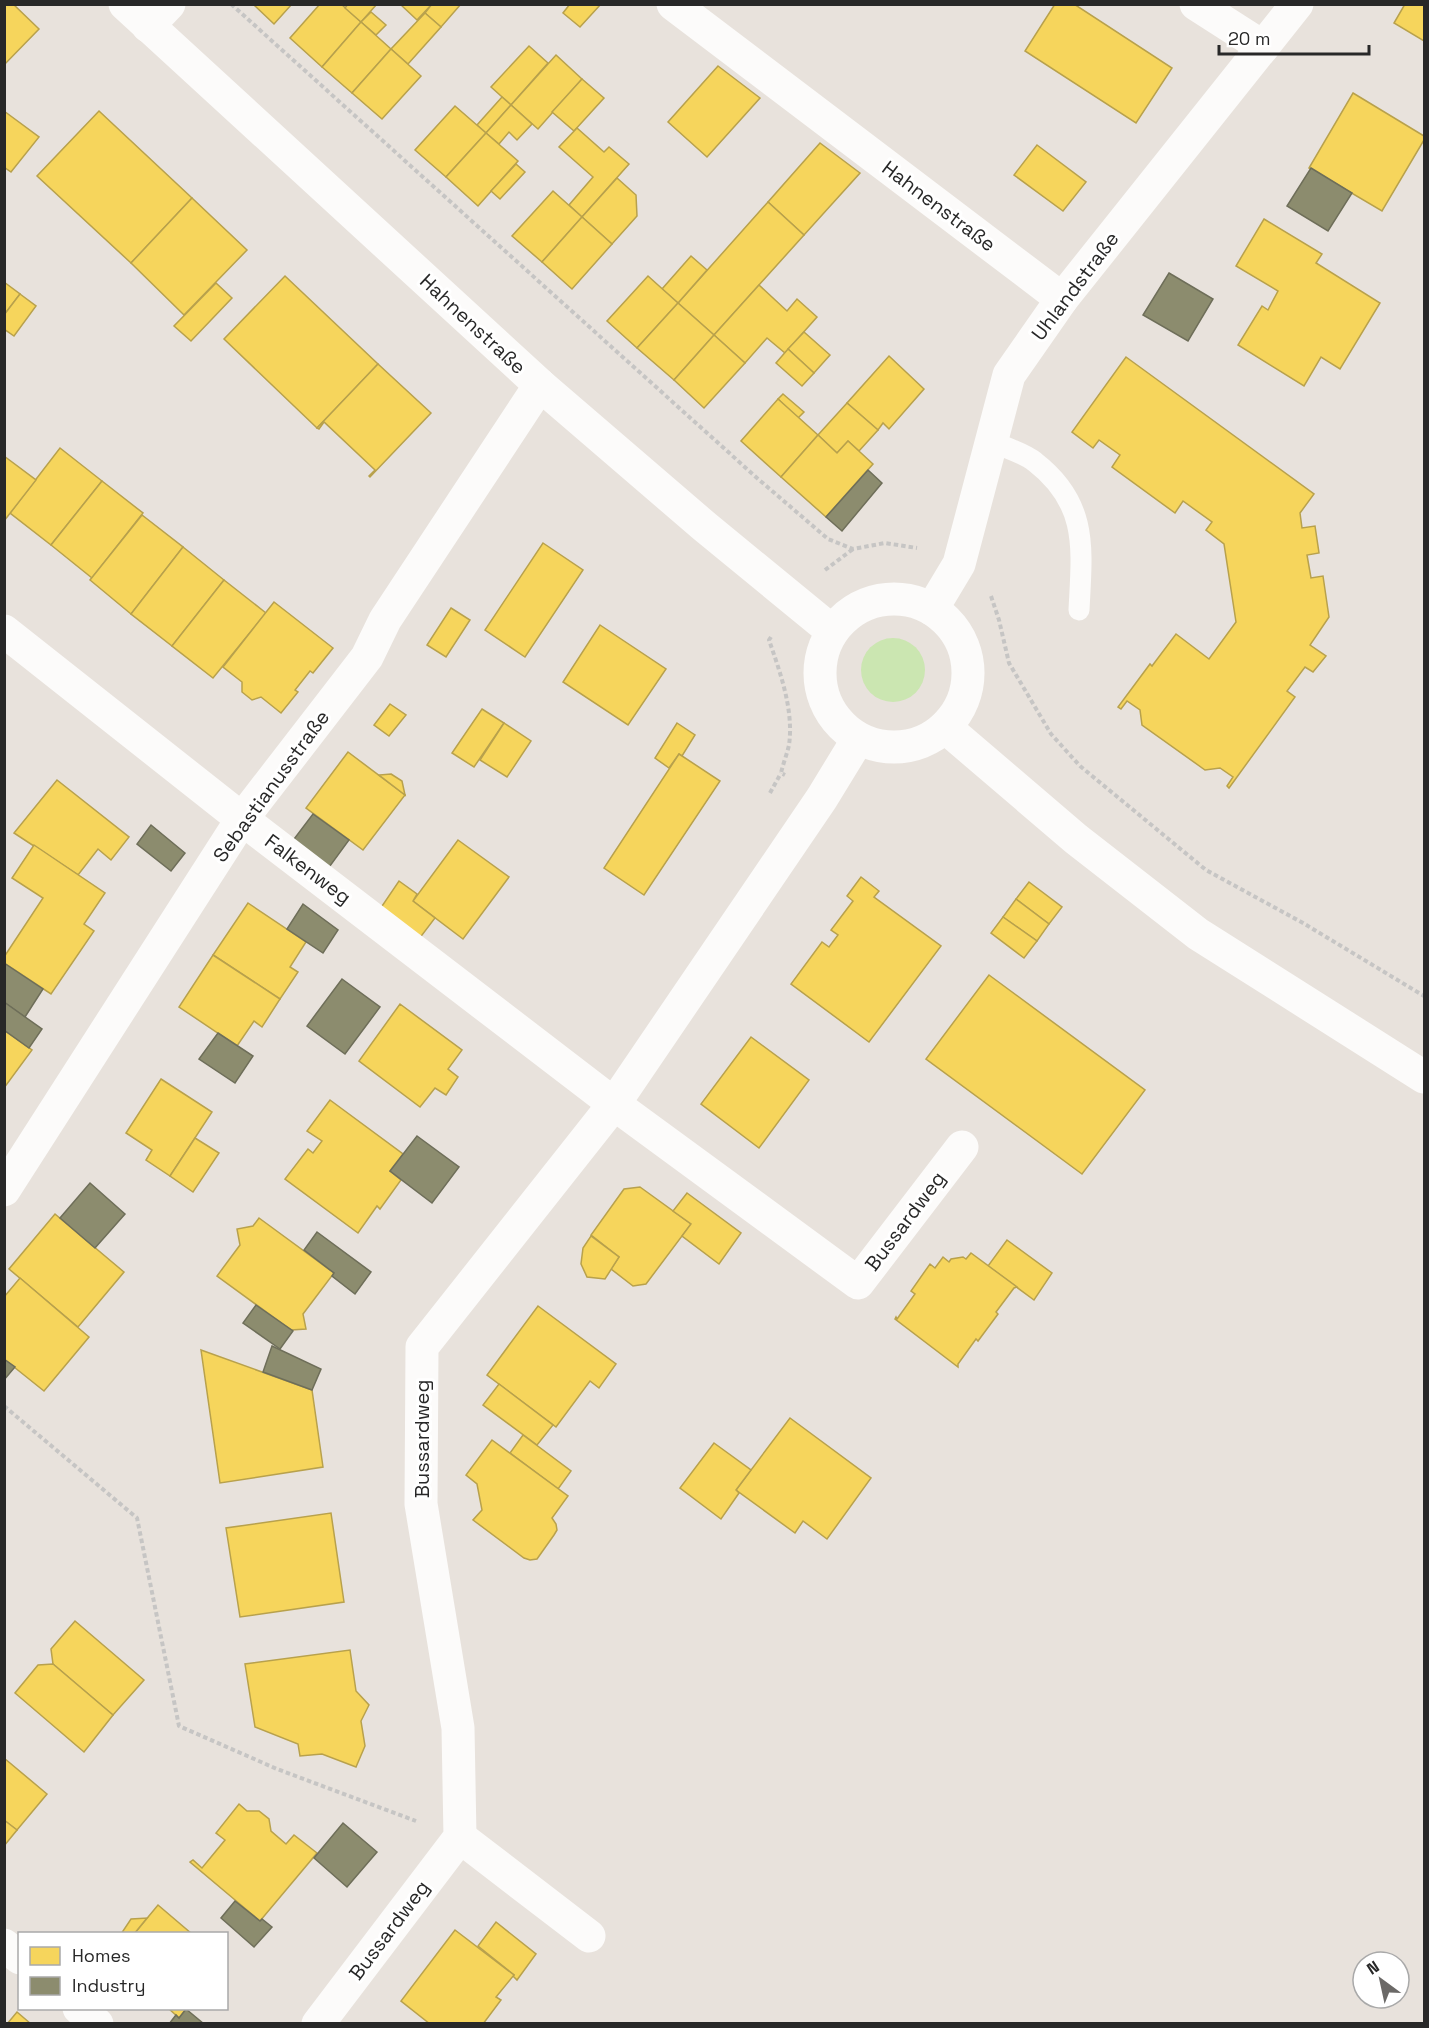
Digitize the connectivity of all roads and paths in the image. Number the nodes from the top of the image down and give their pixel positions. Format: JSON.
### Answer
{"nodes":[{"id":1,"x":231,"y":4,"type":"edge"},
{"id":2,"x":673,"y":4,"type":"edge"},
{"id":3,"x":1196,"y":4,"type":"edge"},
{"id":4,"x":1297,"y":4,"type":"edge"},
{"id":5,"x":147,"y":12,"type":"edge"},
{"id":6,"x":1263,"y":48,"type":"junction"},
{"id":7,"x":1062,"y":299,"type":"junction"},
{"id":8,"x":540,"y":385,"type":"junction"},
{"id":9,"x":993,"y":442,"type":"junction"},
{"id":10,"x":959,"y":564,"type":"junction"},
{"id":11,"x":932,"y":609,"type":"junction"},
{"id":12,"x":1079,"y":610,"type":"dead end"},
{"id":13,"x":832,"y":631,"type":"junction"},
{"id":14,"x":4,"y":632,"type":"edge"},
{"id":15,"x":945,"y":727,"type":"junction"},
{"id":16,"x":858,"y":739,"type":"junction"},
{"id":17,"x":242,"y":819,"type":"junction"},
{"id":18,"x":1425,"y":996,"type":"edge"},
{"id":19,"x":1425,"y":1077,"type":"edge"},
{"id":20,"x":614,"y":1104,"type":"junction"},
{"id":21,"x":962,"y":1147,"type":"dead end"},
{"id":22,"x":4,"y":1190,"type":"edge"},
{"id":23,"x":4,"y":1406,"type":"edge"},
{"id":24,"x":460,"y":1837,"type":"junction"},
{"id":25,"x":590,"y":1936,"type":"dead end"},
{"id":26,"x":4,"y":1945,"type":"edge"},
{"id":27,"x":18,"y":1956,"type":"edge"},
{"id":28,"x":82,"y":2010,"type":"edge"},
{"id":29,"x":97,"y":2024,"type":"edge"},
{"id":30,"x":318,"y":2024,"type":"edge"}],
"edges":[{"from":1,"to":10,"type":"path"},
{"from":2,"to":7,"type":"street","name":"Hahnenstraße"},
{"from":3,"to":6,"type":"street"},
{"from":4,"to":6,"type":"street","name":"Uhlandstraße"},
{"from":5,"to":8,"type":"street","name":"Hahnenstraße"},
{"from":6,"to":7,"type":"street","name":"Uhlandstraße"},
{"from":7,"to":9,"type":"street","name":"Uhlandstraße"},
{"from":8,"to":13,"type":"street","name":"Hahnenstraße"},
{"from":8,"to":17,"type":"street","name":"Sebastianusstraße"},
{"from":9,"to":10,"type":"street","name":"Uhlandstraße"},
{"from":9,"to":12,"type":"lane"},
{"from":10,"to":11,"type":"street","name":"Uhlandstraße"},
{"from":10,"to":18,"type":"path"},
{"from":11,"to":13,"type":"street"},
{"from":11,"to":15,"type":"street"},
{"from":13,"to":16,"type":"street"},
{"from":14,"to":17,"type":"street","name":"Falkenweg"},
{"from":15,"to":16,"type":"street"},
{"from":15,"to":19,"type":"street"},
{"from":16,"to":20,"type":"street","name":"Bussardweg"},
{"from":17,"to":20,"type":"street","name":"Falkenweg"},
{"from":17,"to":22,"type":"street","name":"Sebastianusstraße"},
{"from":20,"to":21,"type":"street","name":"Bussardweg"},
{"from":20,"to":24,"type":"street","name":"Bussardweg"},
{"from":23,"to":24,"type":"path"},
{"from":24,"to":25,"type":"street"},
{"from":24,"to":30,"type":"street","name":"Bussardweg"},
{"from":26,"to":27,"type":"street"},
{"from":28,"to":29,"type":"street"}]}
